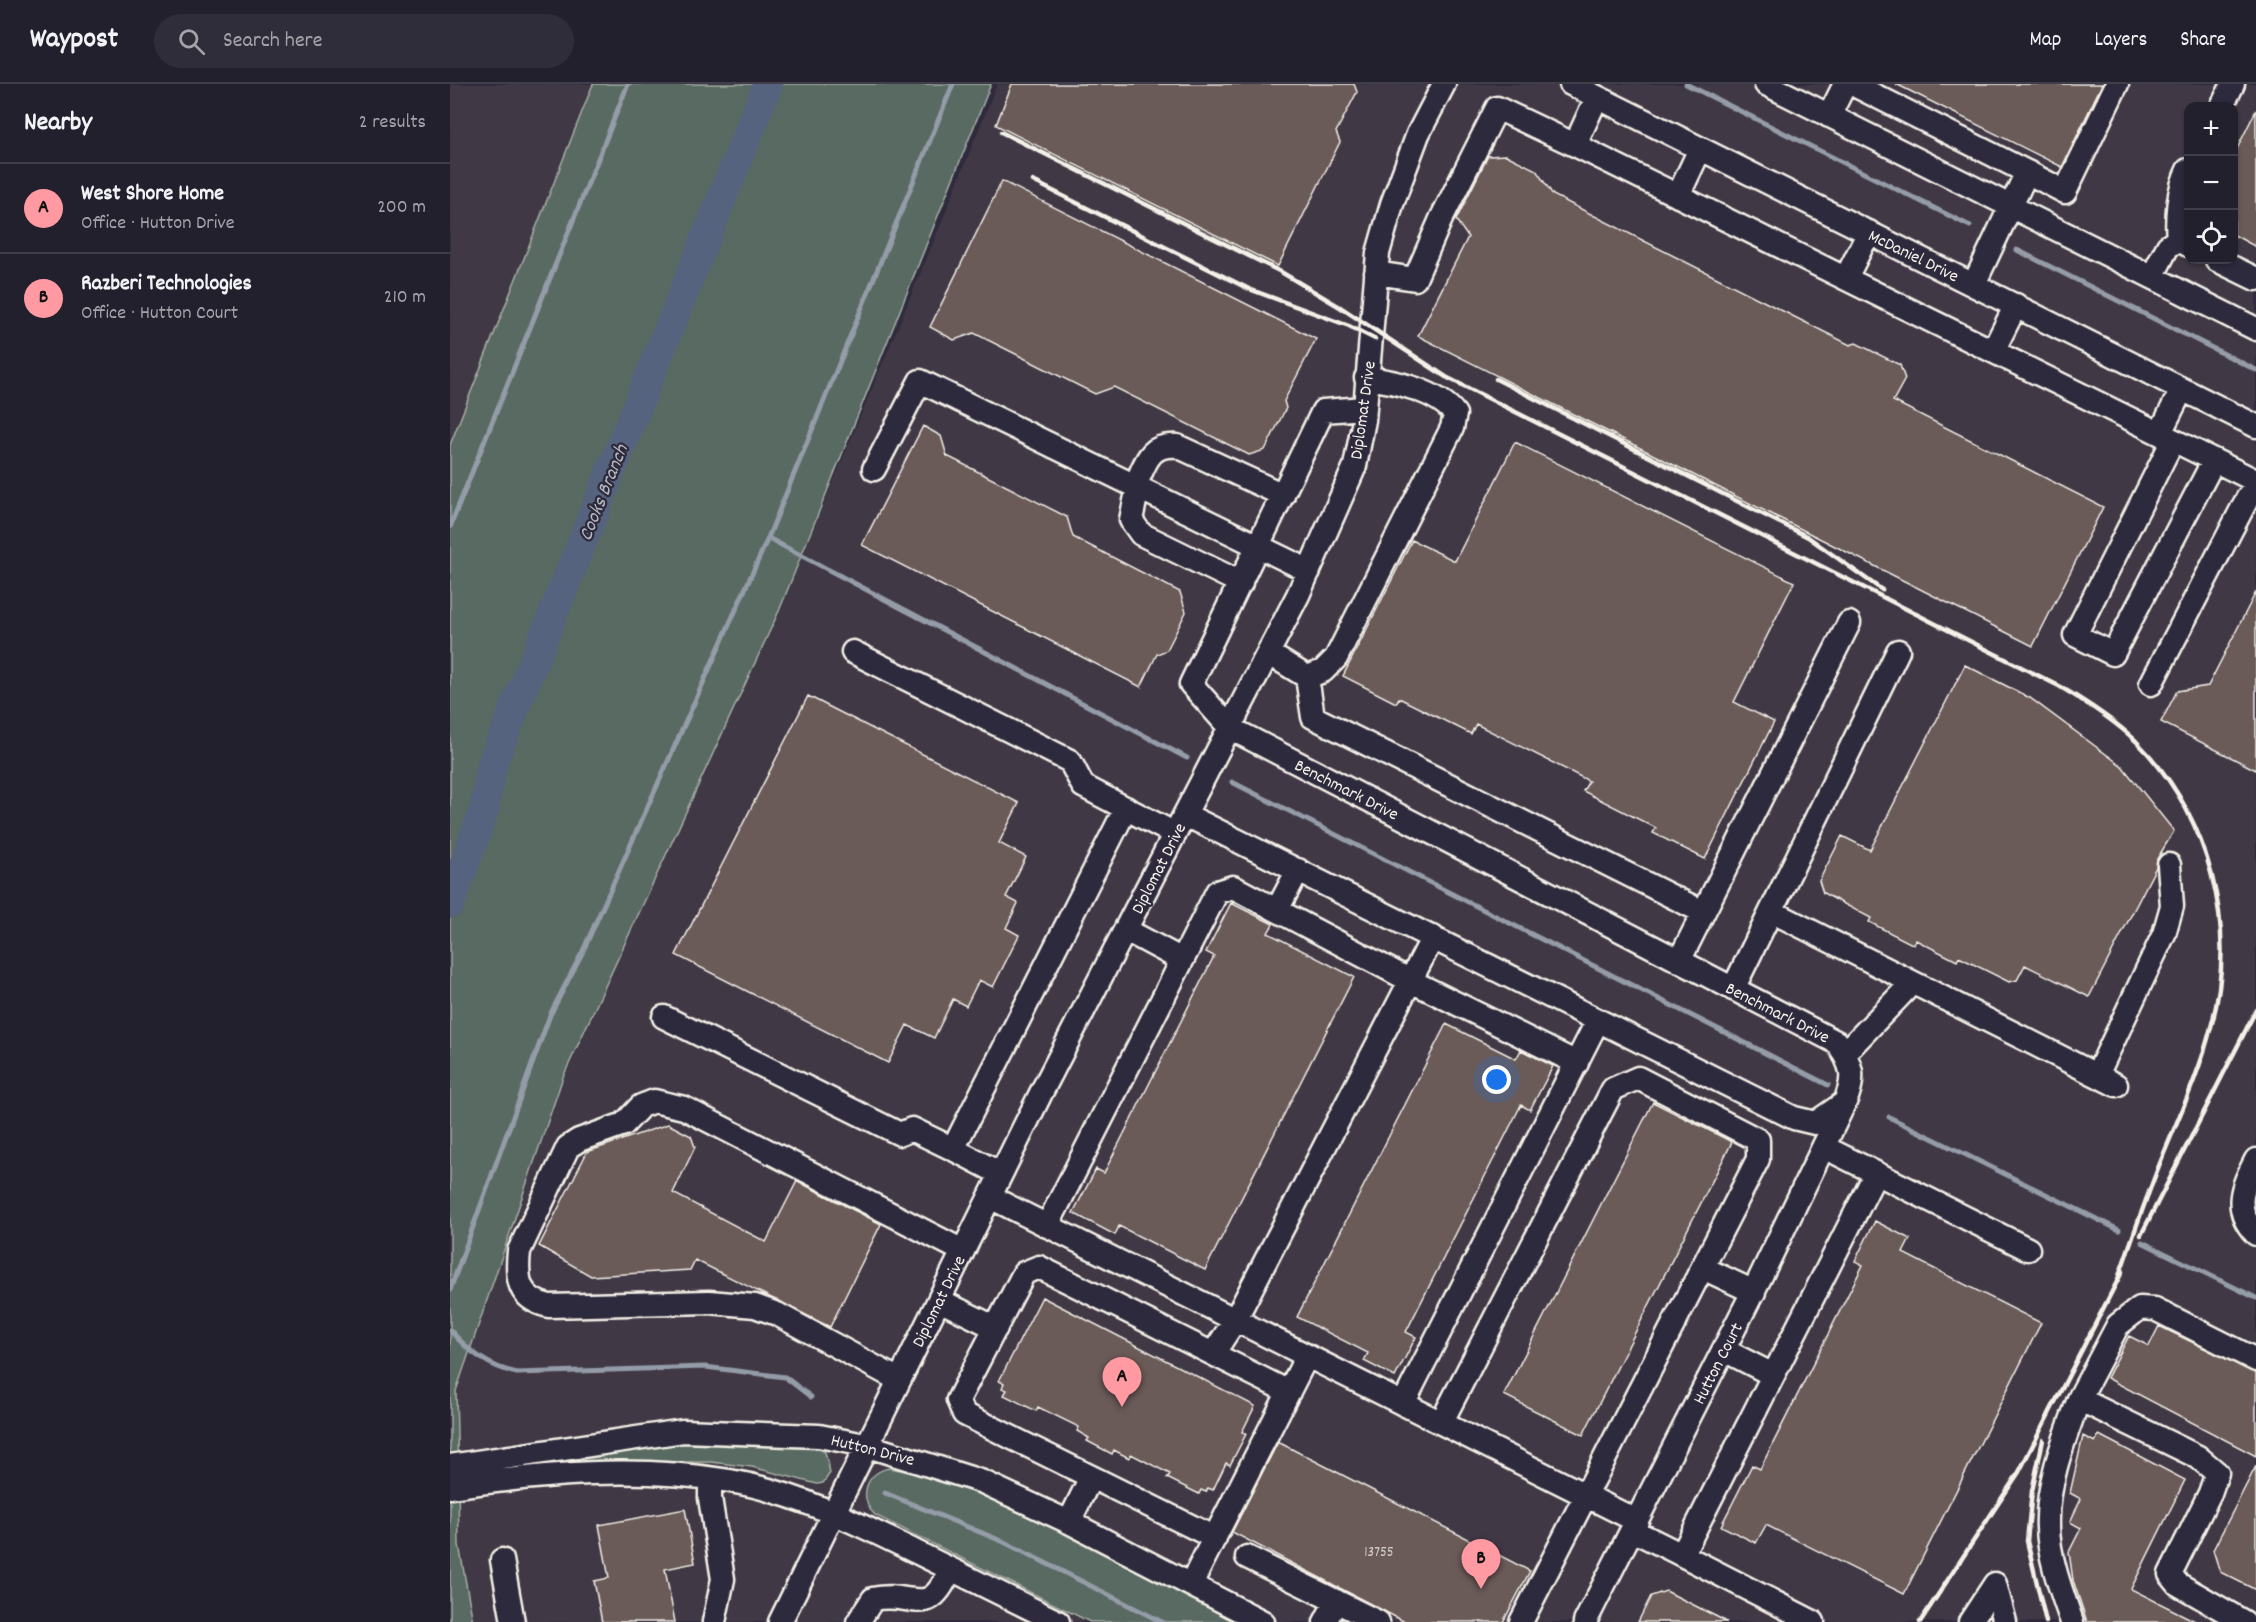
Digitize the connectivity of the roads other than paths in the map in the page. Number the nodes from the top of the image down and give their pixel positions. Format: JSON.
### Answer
{"nodes":[{"id":1,"x":1444,"y":84,"type":"edge"},
{"id":2,"x":1571,"y":84,"type":"edge"},
{"id":3,"x":1766,"y":84,"type":"edge"},
{"id":4,"x":1845,"y":84,"type":"edge"},
{"id":5,"x":1852,"y":84,"type":"edge"},
{"id":6,"x":2117,"y":84,"type":"edge"},
{"id":7,"x":2233,"y":84,"type":"edge"},
{"id":8,"x":1597,"y":97,"type":"junction"},
{"id":9,"x":2224,"y":102,"type":"edge"},
{"id":10,"x":1829,"y":116,"type":"junction"},
{"id":11,"x":1575,"y":145,"type":"junction"},
{"id":12,"x":1700,"y":149,"type":"junction"},
{"id":13,"x":2027,"y":172,"type":"junction"},
{"id":14,"x":2184,"y":179,"type":"edge"},
{"id":15,"x":1678,"y":195,"type":"junction"},
{"id":16,"x":2011,"y":207,"type":"junction"},
{"id":17,"x":1869,"y":232,"type":"junction"},
{"id":18,"x":2183,"y":243,"type":"edge"},
{"id":19,"x":2225,"y":264,"type":"edge"},
{"id":20,"x":1376,"y":273,"type":"junction"},
{"id":21,"x":2152,"y":277,"type":"junction"},
{"id":22,"x":1846,"y":278,"type":"junction"},
{"id":23,"x":2256,"y":279,"type":"edge"},
{"id":24,"x":1974,"y":284,"type":"junction"},
{"id":25,"x":2016,"y":305,"type":"junction"},
{"id":26,"x":2256,"y":329,"type":"edge"},
{"id":27,"x":1993,"y":351,"type":"junction"},
{"id":28,"x":1366,"y":378,"type":"junction"},
{"id":29,"x":2182,"y":388,"type":"junction"},
{"id":30,"x":1365,"y":408,"type":"junction"},
{"id":31,"x":2256,"y":426,"type":"edge"},
{"id":32,"x":2166,"y":436,"type":"junction"},
{"id":33,"x":2214,"y":460,"type":"junction"},
{"id":34,"x":874,"y":469,"type":"dead end"},
{"id":35,"x":2256,"y":481,"type":"edge"},
{"id":36,"x":1136,"y":486,"type":"junction"},
{"id":37,"x":1284,"y":495,"type":"junction"},
{"id":38,"x":1259,"y":547,"type":"junction"},
{"id":39,"x":1309,"y":571,"type":"junction"},
{"id":40,"x":1241,"y":583,"type":"junction"},
{"id":41,"x":1849,"y":623,"type":"dead end"},
{"id":42,"x":1898,"y":651,"type":"dead end"},
{"id":43,"x":853,"y":652,"type":"dead end"},
{"id":44,"x":1268,"y":653,"type":"junction"},
{"id":45,"x":1307,"y":677,"type":"junction"},
{"id":46,"x":2151,"y":684,"type":"dead end"},
{"id":47,"x":1230,"y":728,"type":"junction"},
{"id":48,"x":1126,"y":808,"type":"junction"},
{"id":49,"x":1181,"y":824,"type":"junction"},
{"id":50,"x":2169,"y":865,"type":"dead end"},
{"id":51,"x":1298,"y":870,"type":"junction"},
{"id":52,"x":1276,"y":910,"type":"junction"},
{"id":53,"x":1771,"y":911,"type":"junction"},
{"id":54,"x":1703,"y":912,"type":"junction"},
{"id":55,"x":1126,"y":930,"type":"junction"},
{"id":56,"x":1433,"y":937,"type":"junction"},
{"id":57,"x":1182,"y":960,"type":"junction"},
{"id":58,"x":1679,"y":961,"type":"junction"},
{"id":59,"x":1411,"y":981,"type":"junction"},
{"id":60,"x":1912,"y":983,"type":"junction"},
{"id":61,"x":1733,"y":989,"type":"junction"},
{"id":62,"x":664,"y":1017,"type":"dead end"},
{"id":63,"x":1598,"y":1020,"type":"junction"},
{"id":64,"x":1653,"y":1047,"type":"junction"},
{"id":65,"x":1844,"y":1054,"type":"junction"},
{"id":66,"x":1576,"y":1063,"type":"junction"},
{"id":67,"x":1638,"y":1078,"type":"junction"},
{"id":68,"x":1845,"y":1102,"type":"junction"},
{"id":69,"x":1824,"y":1147,"type":"junction"},
{"id":70,"x":952,"y":1149,"type":"junction"},
{"id":71,"x":2256,"y":1160,"type":"edge"},
{"id":72,"x":1876,"y":1173,"type":"junction"},
{"id":73,"x":1001,"y":1174,"type":"junction"},
{"id":74,"x":990,"y":1197,"type":"junction"},
{"id":75,"x":1047,"y":1226,"type":"junction"},
{"id":76,"x":2256,"y":1233,"type":"edge"},
{"id":77,"x":2028,"y":1248,"type":"dead end"},
{"id":78,"x":963,"y":1251,"type":"junction"},
{"id":79,"x":1703,"y":1268,"type":"junction"},
{"id":80,"x":1754,"y":1292,"type":"junction"},
{"id":81,"x":939,"y":1300,"type":"junction"},
{"id":82,"x":1235,"y":1320,"type":"junction"},
{"id":83,"x":996,"y":1328,"type":"junction"},
{"id":84,"x":1724,"y":1350,"type":"junction"},
{"id":85,"x":1213,"y":1354,"type":"junction"},
{"id":86,"x":1307,"y":1356,"type":"junction"},
{"id":87,"x":2256,"y":1360,"type":"edge"},
{"id":88,"x":1773,"y":1375,"type":"junction"},
{"id":89,"x":899,"y":1380,"type":"junction"},
{"id":90,"x":1289,"y":1392,"type":"junction"},
{"id":91,"x":2079,"y":1399,"type":"junction"},
{"id":92,"x":1403,"y":1404,"type":"junction"},
{"id":93,"x":1442,"y":1423,"type":"junction"},
{"id":94,"x":865,"y":1445,"type":"junction"},
{"id":95,"x":450,"y":1466,"type":"edge"},
{"id":96,"x":1091,"y":1477,"type":"junction"},
{"id":97,"x":710,"y":1479,"type":"junction"},
{"id":98,"x":450,"y":1487,"type":"edge"},
{"id":99,"x":1586,"y":1495,"type":"junction"},
{"id":100,"x":833,"y":1514,"type":"junction"},
{"id":101,"x":1069,"y":1522,"type":"junction"},
{"id":102,"x":1634,"y":1525,"type":"junction"},
{"id":103,"x":1215,"y":1538,"type":"junction"},
{"id":104,"x":1682,"y":1555,"type":"junction"},
{"id":105,"x":1247,"y":1557,"type":"dead end"},
{"id":106,"x":502,"y":1560,"type":"dead end"},
{"id":107,"x":950,"y":1569,"type":"junction"},
{"id":108,"x":1191,"y":1584,"type":"junction"},
{"id":109,"x":1336,"y":1601,"type":"junction"},
{"id":110,"x":513,"y":1622,"type":"edge"},
{"id":111,"x":714,"y":1622,"type":"edge"},
{"id":112,"x":780,"y":1622,"type":"edge"},
{"id":113,"x":858,"y":1622,"type":"edge"},
{"id":114,"x":1058,"y":1622,"type":"edge"},
{"id":115,"x":1263,"y":1622,"type":"edge"},
{"id":116,"x":1325,"y":1622,"type":"edge"},
{"id":117,"x":1378,"y":1622,"type":"edge"},
{"id":118,"x":1521,"y":1622,"type":"edge"},
{"id":119,"x":1585,"y":1622,"type":"edge"},
{"id":120,"x":1813,"y":1622,"type":"edge"},
{"id":121,"x":1970,"y":1622,"type":"edge"},
{"id":122,"x":2005,"y":1622,"type":"edge"},
{"id":123,"x":2072,"y":1622,"type":"edge"},
{"id":124,"x":2244,"y":1622,"type":"edge"}],
"edges":[{"from":1,"to":20,"type":"street","name":"Diplomat Drive"},
{"from":2,"to":8,"type":"street","name":"McDaniel Drive"},
{"from":3,"to":10,"type":"street"},
{"from":4,"to":10,"type":"street"},
{"from":5,"to":13,"type":"street"},
{"from":6,"to":13,"type":"street"},
{"from":7,"to":9,"type":"street"},
{"from":8,"to":11,"type":"street"},
{"from":8,"to":12,"type":"street","name":"McDaniel Drive"},
{"from":10,"to":16,"type":"street"},
{"from":11,"to":15,"type":"street"},
{"from":11,"to":20,"type":"street"},
{"from":12,"to":15,"type":"street"},
{"from":12,"to":17,"type":"street","name":"McDaniel Drive"},
{"from":13,"to":16,"type":"street"},
{"from":14,"to":18,"type":"street"},
{"from":15,"to":22,"type":"street"},
{"from":16,"to":21,"type":"street"},
{"from":16,"to":24,"type":"street"},
{"from":17,"to":22,"type":"street"},
{"from":17,"to":24,"type":"street","name":"McDaniel Drive"},
{"from":18,"to":21,"type":"street"},
{"from":19,"to":23,"type":"street"},
{"from":20,"to":28,"type":"street","name":"Diplomat Drive"},
{"from":21,"to":26,"type":"street"},
{"from":22,"to":27,"type":"street"},
{"from":24,"to":25,"type":"street","name":"McDaniel Drive"},
{"from":25,"to":27,"type":"street"},
{"from":25,"to":29,"type":"street","name":"McDaniel Drive"},
{"from":27,"to":32,"type":"street"},
{"from":28,"to":30,"type":"street","name":"Diplomat Drive"},
{"from":28,"to":45,"type":"street"},
{"from":29,"to":31,"type":"street","name":"McDaniel Drive"},
{"from":29,"to":32,"type":"street"},
{"from":30,"to":37,"type":"street"},
{"from":30,"to":39,"type":"street","name":"Diplomat Drive"},
{"from":32,"to":33,"type":"street"},
{"from":32,"to":33,"type":"street"},
{"from":33,"to":35,"type":"street"},
{"from":34,"to":36,"type":"street"},
{"from":35,"to":46,"type":"street"},
{"from":36,"to":37,"type":"street"},
{"from":36,"to":38,"type":"street"},
{"from":36,"to":40,"type":"street"},
{"from":37,"to":38,"type":"street"},
{"from":38,"to":39,"type":"street"},
{"from":38,"to":40,"type":"street"},
{"from":39,"to":44,"type":"street","name":"Diplomat Drive"},
{"from":40,"to":47,"type":"street"},
{"from":41,"to":54,"type":"street"},
{"from":42,"to":53,"type":"street"},
{"from":43,"to":48,"type":"street"},
{"from":44,"to":45,"type":"street"},
{"from":44,"to":47,"type":"street","name":"Diplomat Drive"},
{"from":45,"to":54,"type":"street"},
{"from":47,"to":49,"type":"street","name":"Diplomat Drive"},
{"from":47,"to":58,"type":"street","name":"Benchmark Drive"},
{"from":48,"to":49,"type":"street"},
{"from":48,"to":70,"type":"street"},
{"from":49,"to":51,"type":"street"},
{"from":49,"to":55,"type":"street","name":"Diplomat Drive"},
{"from":50,"to":60,"type":"street"},
{"from":51,"to":52,"type":"street"},
{"from":51,"to":56,"type":"street"},
{"from":52,"to":57,"type":"street"},
{"from":52,"to":59,"type":"street"},
{"from":53,"to":60,"type":"street"},
{"from":53,"to":61,"type":"street"},
{"from":54,"to":58,"type":"street"},
{"from":55,"to":57,"type":"street"},
{"from":55,"to":73,"type":"street","name":"Diplomat Drive"},
{"from":56,"to":59,"type":"street"},
{"from":56,"to":63,"type":"street"},
{"from":57,"to":75,"type":"street"},
{"from":58,"to":61,"type":"street","name":"Benchmark Drive"},
{"from":59,"to":66,"type":"street"},
{"from":59,"to":82,"type":"street"},
{"from":60,"to":65,"type":"street"},
{"from":61,"to":65,"type":"street","name":"Benchmark Drive"},
{"from":62,"to":70,"type":"street"},
{"from":63,"to":64,"type":"street"},
{"from":63,"to":66,"type":"street"},
{"from":64,"to":67,"type":"street"},
{"from":64,"to":68,"type":"street"},
{"from":65,"to":68,"type":"street","name":"Benchmark Drive"},
{"from":66,"to":92,"type":"street"},
{"from":67,"to":79,"type":"street"},
{"from":67,"to":93,"type":"street"},
{"from":68,"to":69,"type":"street","name":"Hutton Court"},
{"from":69,"to":72,"type":"street"},
{"from":69,"to":80,"type":"street","name":"Hutton Court"},
{"from":70,"to":73,"type":"street"},
{"from":71,"to":76,"type":"street"},
{"from":72,"to":77,"type":"street"},
{"from":72,"to":88,"type":"street"},
{"from":73,"to":74,"type":"street","name":"Diplomat Drive"},
{"from":74,"to":75,"type":"street"},
{"from":74,"to":78,"type":"street","name":"Diplomat Drive"},
{"from":75,"to":82,"type":"street"},
{"from":78,"to":81,"type":"street","name":"Diplomat Drive"},
{"from":78,"to":89,"type":"street"},
{"from":79,"to":80,"type":"street"},
{"from":79,"to":99,"type":"street"},
{"from":80,"to":84,"type":"street","name":"Hutton Court"},
{"from":81,"to":83,"type":"street"},
{"from":81,"to":89,"type":"street","name":"Diplomat Drive"},
{"from":82,"to":85,"type":"street"},
{"from":82,"to":86,"type":"street"},
{"from":83,"to":85,"type":"street"},
{"from":83,"to":96,"type":"street"},
{"from":84,"to":88,"type":"street"},
{"from":84,"to":102,"type":"street","name":"Hutton Court"},
{"from":85,"to":90,"type":"street"},
{"from":86,"to":90,"type":"street"},
{"from":86,"to":92,"type":"street"},
{"from":87,"to":91,"type":"street"},
{"from":88,"to":104,"type":"street"},
{"from":89,"to":94,"type":"street","name":"Diplomat Drive"},
{"from":90,"to":103,"type":"street"},
{"from":91,"to":123,"type":"street"},
{"from":91,"to":124,"type":"street"},
{"from":92,"to":93,"type":"street"},
{"from":93,"to":99,"type":"street"},
{"from":94,"to":95,"type":"street","name":"Hutton Drive"},
{"from":94,"to":100,"type":"street","name":"Diplomat Drive"},
{"from":94,"to":101,"type":"street","name":"Hutton Drive"},
{"from":96,"to":101,"type":"street"},
{"from":96,"to":103,"type":"street"},
{"from":97,"to":98,"type":"street"},
{"from":97,"to":100,"type":"street"},
{"from":97,"to":111,"type":"street"},
{"from":99,"to":102,"type":"street"},
{"from":99,"to":118,"type":"street"},
{"from":100,"to":107,"type":"street"},
{"from":100,"to":112,"type":"street","name":"Diplomat Drive"},
{"from":101,"to":108,"type":"street","name":"Hutton Drive"},
{"from":102,"to":104,"type":"street"},
{"from":102,"to":119,"type":"street","name":"Hutton Court"},
{"from":103,"to":108,"type":"street"},
{"from":104,"to":120,"type":"street"},
{"from":105,"to":109,"type":"street"},
{"from":106,"to":110,"type":"street"},
{"from":107,"to":113,"type":"street"},
{"from":107,"to":114,"type":"street"},
{"from":108,"to":115,"type":"street","name":"Hutton Drive"},
{"from":109,"to":116,"type":"street"},
{"from":109,"to":117,"type":"street"},
{"from":121,"to":122,"type":"street"}]}
